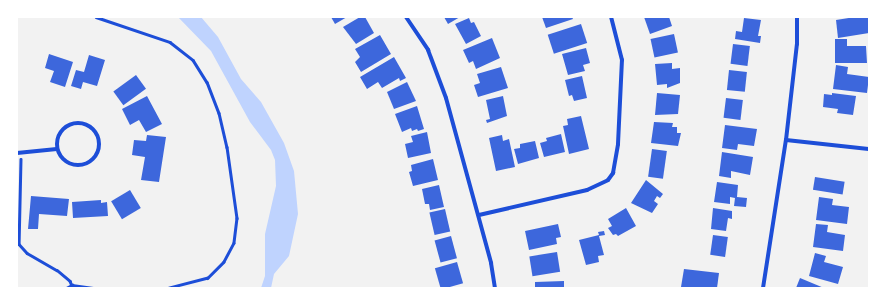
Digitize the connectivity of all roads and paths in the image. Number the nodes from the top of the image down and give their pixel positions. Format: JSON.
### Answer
{"nodes":[{"id":1,"x":96,"y":17,"type":"edge"},
{"id":2,"x":406,"y":17,"type":"edge"},
{"id":3,"x":611,"y":17,"type":"edge"},
{"id":4,"x":797,"y":17,"type":"edge"},
{"id":5,"x":786,"y":140,"type":"junction"},
{"id":6,"x":57,"y":149,"type":"junction"},
{"id":7,"x":869,"y":149,"type":"edge"},
{"id":8,"x":19,"y":153,"type":"edge"},
{"id":9,"x":479,"y":215,"type":"junction"},
{"id":10,"x":73,"y":287,"type":"edge"},
{"id":11,"x":66,"y":288,"type":"edge"},
{"id":12,"x":93,"y":288,"type":"edge"},
{"id":13,"x":169,"y":288,"type":"edge"},
{"id":14,"x":495,"y":288,"type":"edge"},
{"id":15,"x":763,"y":288,"type":"edge"}],
"edges":[{"from":1,"to":13,"type":"path"},
{"from":2,"to":9,"type":"street"},
{"from":3,"to":9,"type":"street"},
{"from":4,"to":5,"type":"street"},
{"from":5,"to":7,"type":"street"},
{"from":5,"to":15,"type":"street"},
{"from":6,"to":6,"type":"street"},
{"from":6,"to":8,"type":"street"},
{"from":8,"to":10,"type":"path"},
{"from":9,"to":14,"type":"street"},
{"from":10,"to":11,"type":"path"},
{"from":10,"to":12,"type":"path"}]}
